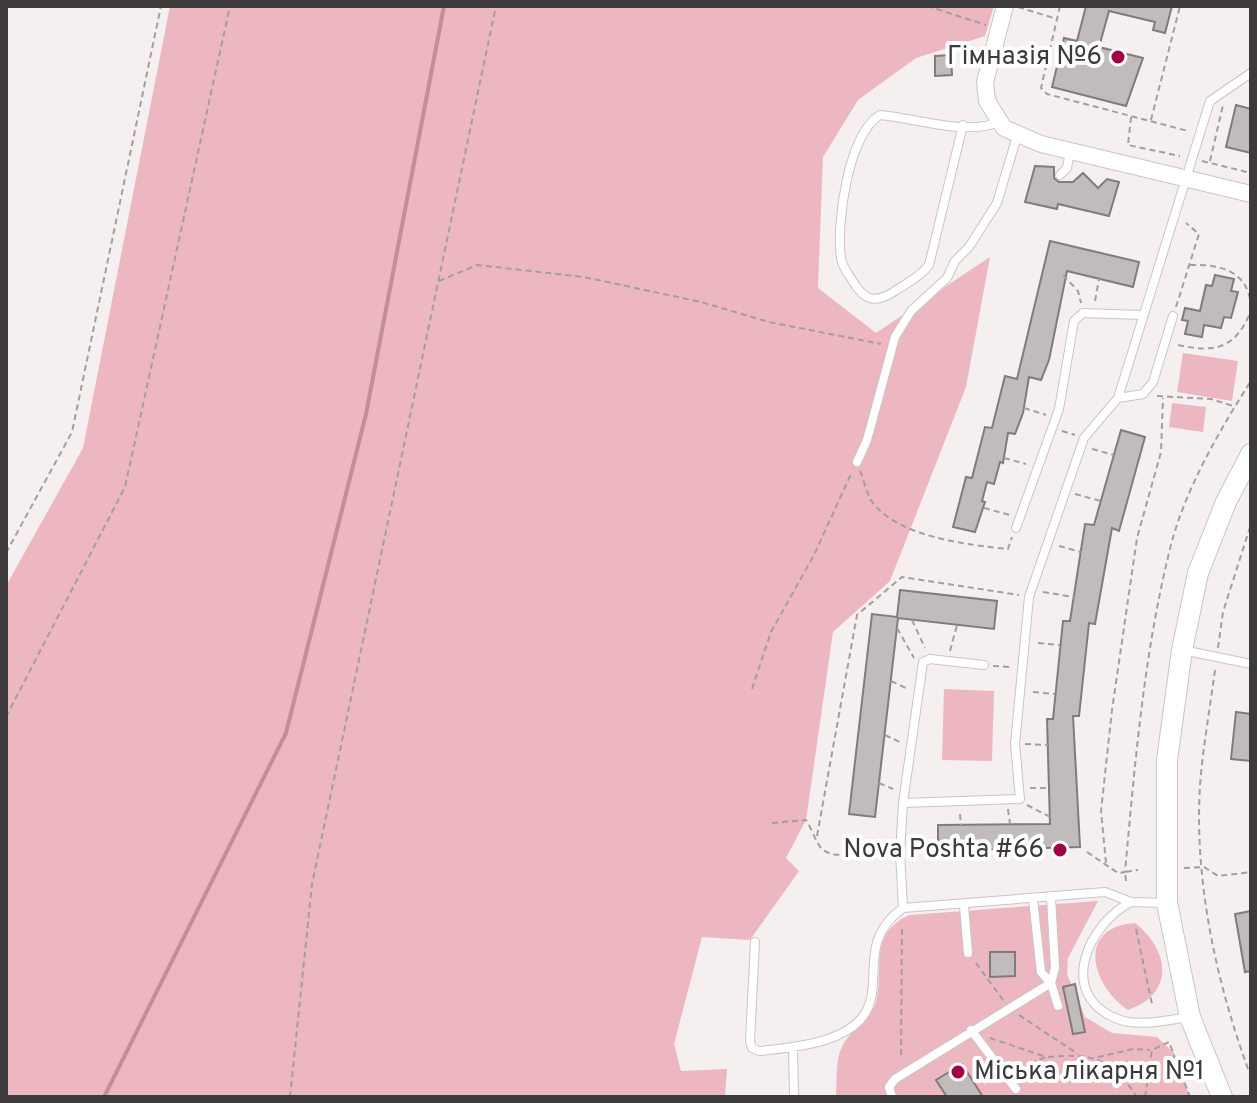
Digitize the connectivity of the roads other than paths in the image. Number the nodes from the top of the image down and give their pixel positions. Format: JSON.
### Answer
{"nodes":[{"id":1,"x":1005,"y":6,"type":"edge"},
{"id":2,"x":1251,"y":73,"type":"edge"},
{"id":3,"x":999,"y":122,"type":"junction"},
{"id":4,"x":963,"y":125,"type":"junction"},
{"id":5,"x":1017,"y":136,"type":"junction"},
{"id":6,"x":1070,"y":150,"type":"junction"},
{"id":7,"x":1060,"y":175,"type":"dead end"},
{"id":8,"x":1187,"y":178,"type":"junction"},
{"id":9,"x":1251,"y":194,"type":"edge"},
{"id":10,"x":1142,"y":315,"type":"junction"},
{"id":11,"x":1173,"y":316,"type":"road end"},
{"id":12,"x":1118,"y":398,"type":"junction"},
{"id":13,"x":1251,"y":454,"type":"edge"},
{"id":14,"x":857,"y":462,"type":"road end"},
{"id":15,"x":1016,"y":528,"type":"road end"},
{"id":16,"x":1182,"y":650,"type":"junction"},
{"id":17,"x":1251,"y":664,"type":"edge"},
{"id":18,"x":984,"y":665,"type":"road end"},
{"id":19,"x":904,"y":799,"type":"junction"},
{"id":20,"x":1051,"y":897,"type":"junction"},
{"id":21,"x":1033,"y":899,"type":"junction"},
{"id":22,"x":1131,"y":902,"type":"junction"},
{"id":23,"x":1167,"y":903,"type":"junction"},
{"id":24,"x":964,"y":906,"type":"junction"},
{"id":25,"x":903,"y":908,"type":"junction"},
{"id":26,"x":755,"y":942,"type":"dead end"},
{"id":27,"x":968,"y":953,"type":"dead end"},
{"id":28,"x":1051,"y":983,"type":"junction"},
{"id":29,"x":1058,"y":1006,"type":"dead end"},
{"id":30,"x":1190,"y":1017,"type":"junction"},
{"id":31,"x":971,"y":1030,"type":"junction"},
{"id":32,"x":793,"y":1047,"type":"junction"},
{"id":33,"x":1018,"y":1088,"type":"road end"},
{"id":34,"x":794,"y":1097,"type":"edge"},
{"id":35,"x":892,"y":1097,"type":"edge"},
{"id":36,"x":1222,"y":1097,"type":"edge"}],
"edges":[{"from":1,"to":3,"type":"street"},
{"from":2,"to":8,"type":"lane"},
{"from":3,"to":4,"type":"lane"},
{"from":3,"to":5,"type":"street"},
{"from":4,"to":4,"type":"lane"},
{"from":5,"to":6,"type":"street"},
{"from":5,"to":14,"type":"lane"},
{"from":6,"to":7,"type":"lane"},
{"from":6,"to":8,"type":"street"},
{"from":8,"to":9,"type":"street"},
{"from":8,"to":10,"type":"lane"},
{"from":10,"to":12,"type":"lane"},
{"from":10,"to":15,"type":"lane"},
{"from":11,"to":12,"type":"lane"},
{"from":12,"to":19,"type":"lane"},
{"from":13,"to":16,"type":"street"},
{"from":16,"to":17,"type":"lane"},
{"from":16,"to":23,"type":"street"},
{"from":18,"to":19,"type":"lane"},
{"from":19,"to":25,"type":"lane"},
{"from":20,"to":21,"type":"lane"},
{"from":20,"to":22,"type":"lane"},
{"from":20,"to":28,"type":"lane"},
{"from":21,"to":24,"type":"lane"},
{"from":21,"to":28,"type":"lane"},
{"from":22,"to":23,"type":"lane"},
{"from":22,"to":30,"type":"lane"},
{"from":23,"to":30,"type":"street"},
{"from":24,"to":25,"type":"lane"},
{"from":24,"to":27,"type":"lane"},
{"from":25,"to":32,"type":"lane"},
{"from":26,"to":32,"type":"lane"},
{"from":28,"to":29,"type":"lane"},
{"from":28,"to":31,"type":"lane"},
{"from":30,"to":36,"type":"street"},
{"from":31,"to":33,"type":"lane"},
{"from":31,"to":35,"type":"lane"},
{"from":32,"to":34,"type":"lane"}]}
